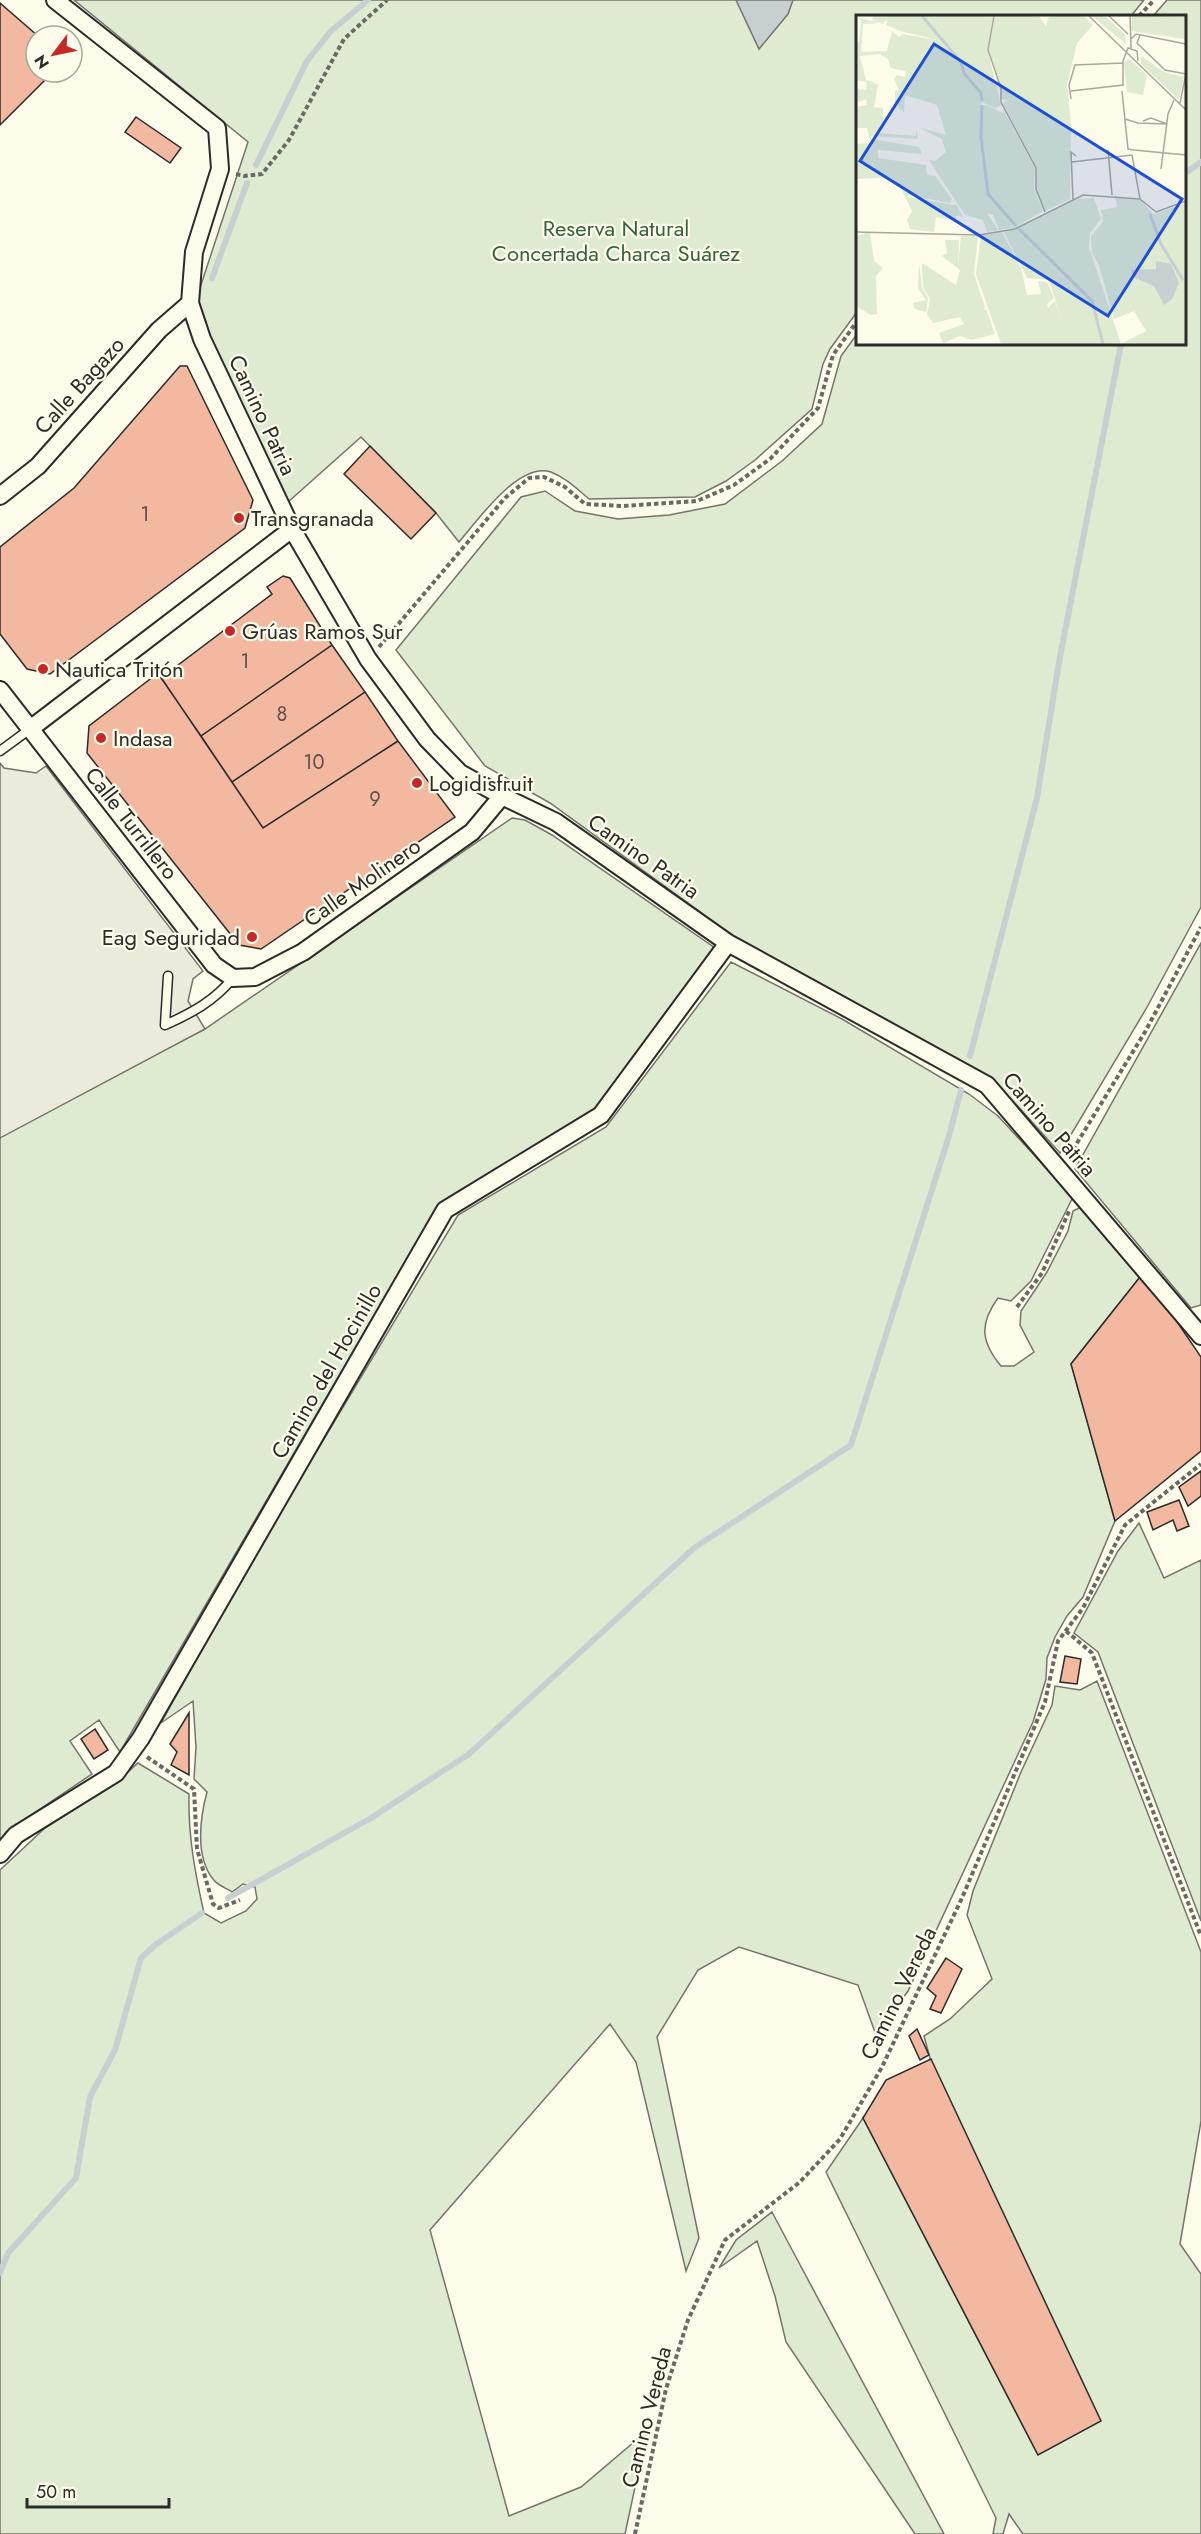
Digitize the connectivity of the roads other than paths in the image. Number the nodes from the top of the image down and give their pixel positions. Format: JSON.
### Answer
{"nodes":[{"id":1,"x":55,"y":0,"type":"edge"},
{"id":2,"x":190,"y":303,"type":"junction"},
{"id":3,"x":0,"y":496,"type":"edge"},
{"id":4,"x":292,"y":529,"type":"junction"},
{"id":5,"x":0,"y":690,"type":"edge"},
{"id":6,"x":30,"y":729,"type":"junction"},
{"id":7,"x":0,"y":751,"type":"edge"},
{"id":8,"x":502,"y":796,"type":"junction"},
{"id":9,"x":728,"y":943,"type":"junction"},
{"id":10,"x":168,"y":976,"type":"dead end"},
{"id":11,"x":233,"y":978,"type":"junction"},
{"id":12,"x":1201,"y":1336,"type":"edge"},
{"id":13,"x":0,"y":1854,"type":"edge"}],
"edges":[{"from":1,"to":2,"type":"street"},
{"from":2,"to":3,"type":"street","name":"Calle Bagazo"},
{"from":2,"to":4,"type":"street","name":"Camino Patria"},
{"from":4,"to":6,"type":"street"},
{"from":4,"to":8,"type":"street","name":"Camino Patria"},
{"from":5,"to":6,"type":"street","name":"Calle Turrillero"},
{"from":6,"to":7,"type":"lane"},
{"from":6,"to":11,"type":"street","name":"Calle Turrillero"},
{"from":8,"to":9,"type":"street","name":"Camino Patria"},
{"from":8,"to":11,"type":"street","name":"Calle Molinero"},
{"from":9,"to":12,"type":"street","name":"Camino Patria"},
{"from":9,"to":13,"type":"street","name":"Camino del Hocinillo"},
{"from":10,"to":11,"type":"lane"}]}
